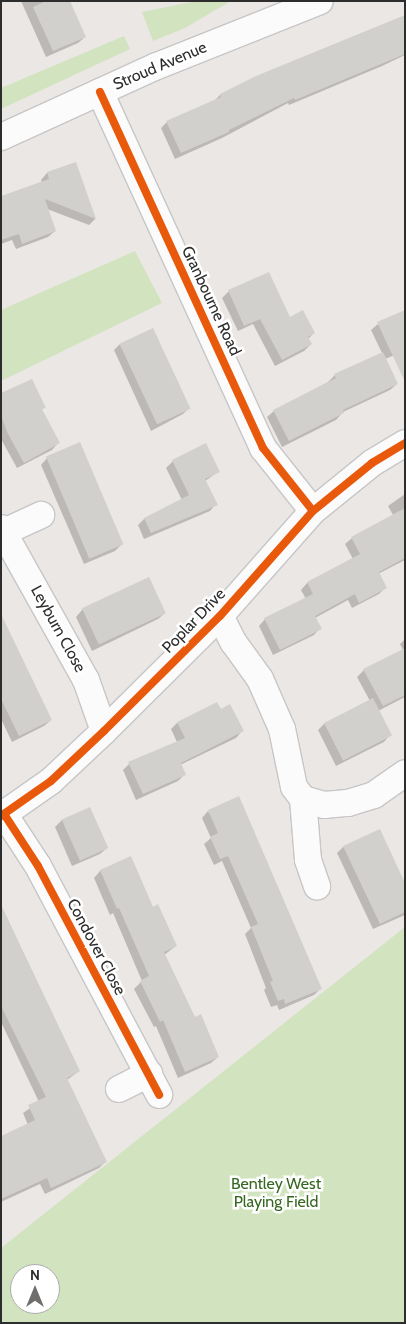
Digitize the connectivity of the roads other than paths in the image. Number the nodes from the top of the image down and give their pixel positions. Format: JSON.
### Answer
{"nodes":[{"id":1,"x":320,"y":1,"type":"edge"},
{"id":2,"x":100,"y":92,"type":"junction"},
{"id":3,"x":1,"y":137,"type":"edge"},
{"id":4,"x":405,"y":443,"type":"edge"},
{"id":5,"x":313,"y":511,"type":"junction"},
{"id":6,"x":42,"y":514,"type":"dead end"},
{"id":7,"x":3,"y":530,"type":"edge"},
{"id":8,"x":220,"y":616,"type":"junction"},
{"id":9,"x":104,"y":731,"type":"junction"},
{"id":10,"x":405,"y":772,"type":"edge"},
{"id":11,"x":304,"y":799,"type":"junction"},
{"id":12,"x":3,"y":815,"type":"edge"},
{"id":13,"x":317,"y":886,"type":"dead end"},
{"id":14,"x":119,"y":1089,"type":"dead end"}],
"edges":[{"from":1,"to":2,"type":"street","name":"Stroud Avenue"},
{"from":2,"to":3,"type":"street","name":"Stroud Avenue"},
{"from":2,"to":5,"type":"street","name":"Granbourne Road"},
{"from":4,"to":5,"type":"street","name":"Poplar Drive"},
{"from":5,"to":8,"type":"street","name":"Poplar Drive"},
{"from":6,"to":7,"type":"street","name":"Leyburn Close"},
{"from":7,"to":9,"type":"street","name":"Leyburn Close"},
{"from":8,"to":9,"type":"street","name":"Poplar Drive"},
{"from":8,"to":11,"type":"street"},
{"from":9,"to":12,"type":"street","name":"Poplar Drive"},
{"from":10,"to":11,"type":"street"},
{"from":11,"to":13,"type":"street"},
{"from":12,"to":14,"type":"street","name":"Condover Close"}]}
